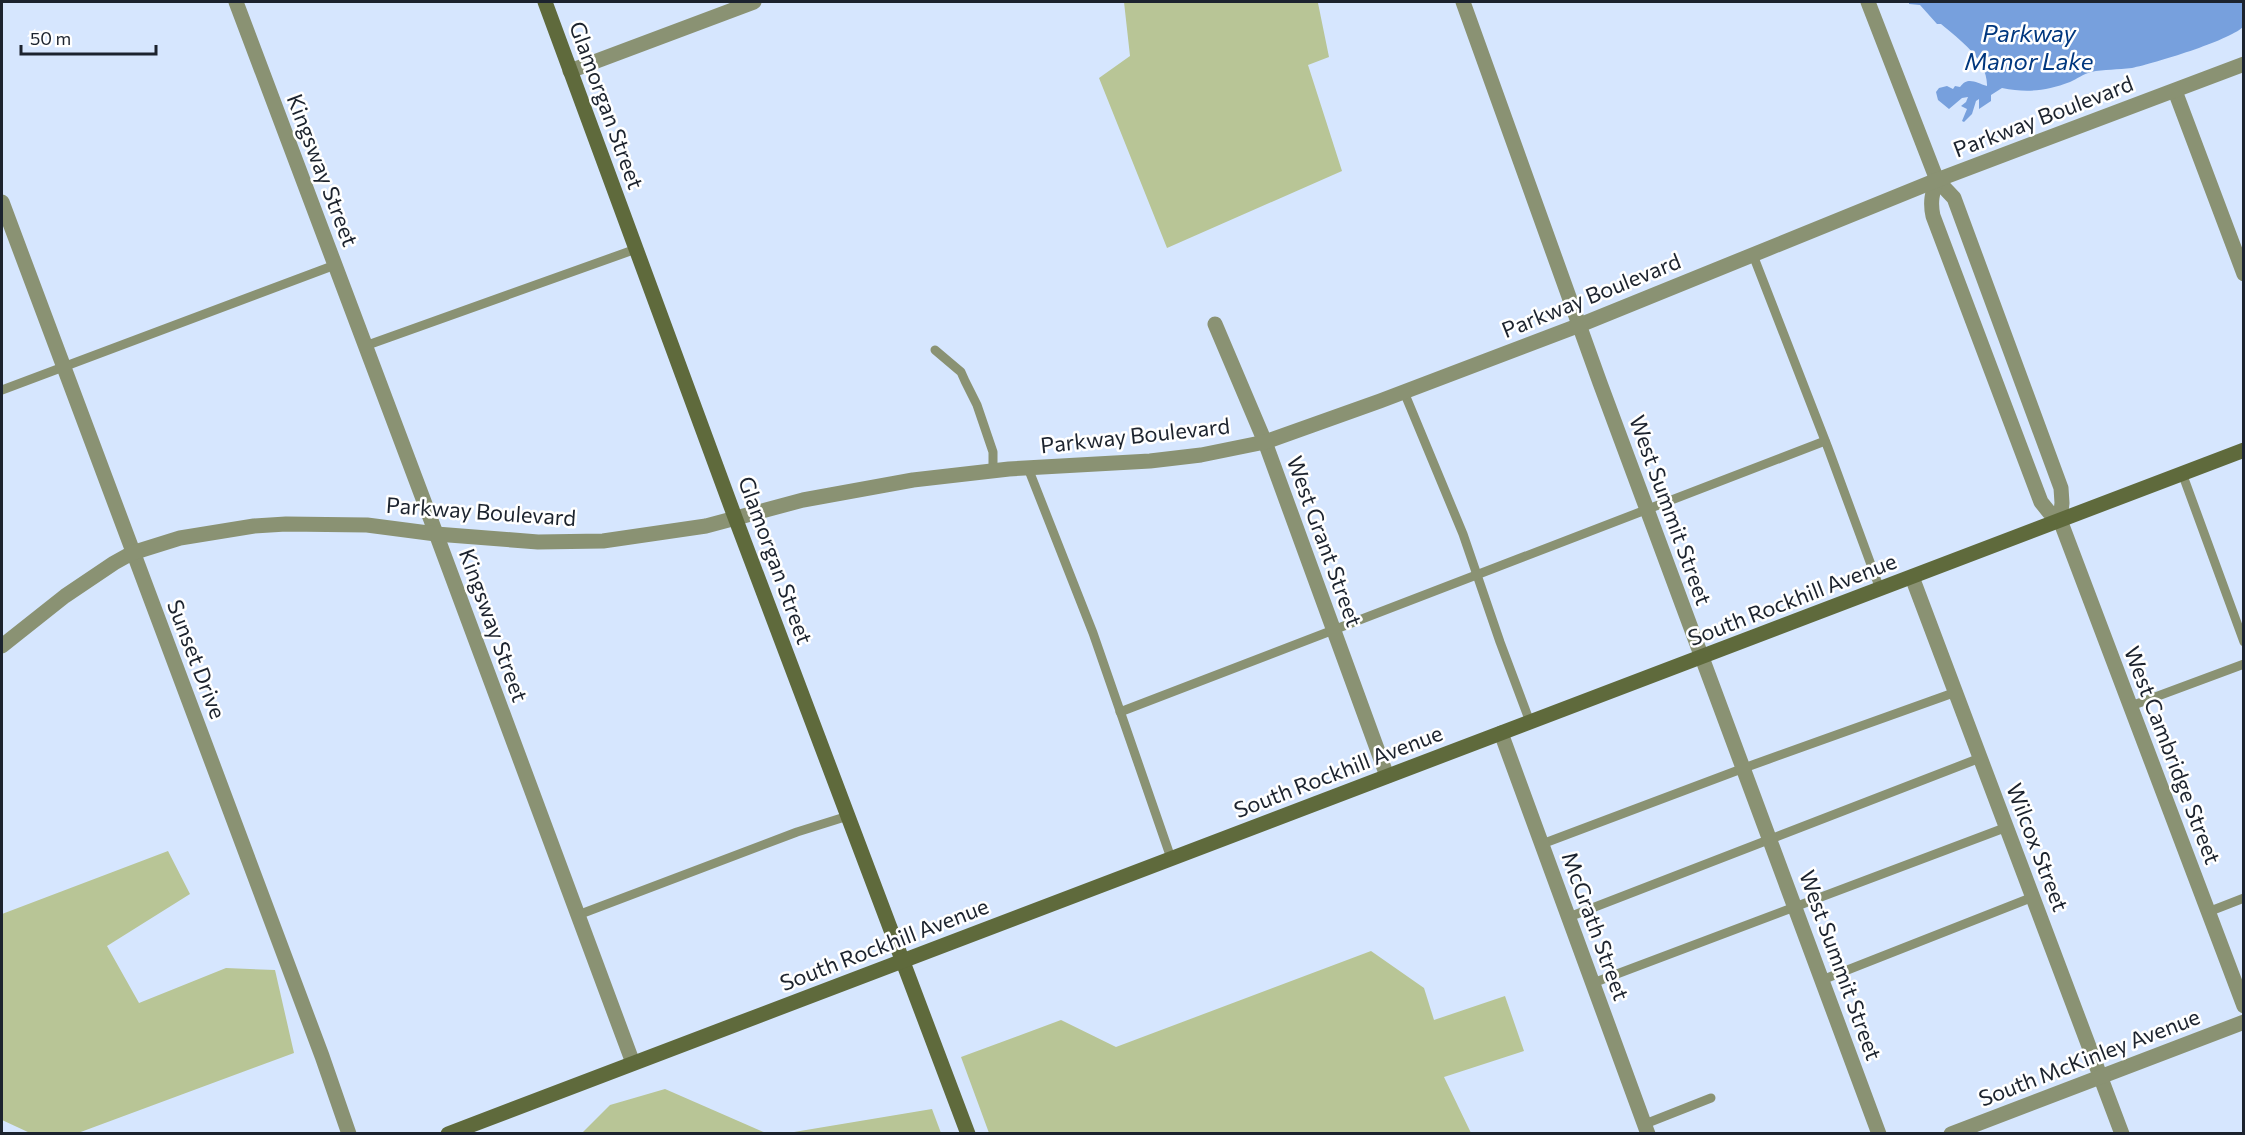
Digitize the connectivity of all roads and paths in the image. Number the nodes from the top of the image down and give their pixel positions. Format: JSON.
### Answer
{"nodes":[{"id":1,"x":236,"y":2,"type":"edge"},
{"id":2,"x":544,"y":2,"type":"edge"},
{"id":3,"x":754,"y":2,"type":"edge"},
{"id":4,"x":1463,"y":2,"type":"edge"},
{"id":5,"x":1868,"y":2,"type":"edge"},
{"id":6,"x":2244,"y":64,"type":"edge"},
{"id":7,"x":570,"y":71,"type":"junction"},
{"id":8,"x":2175,"y":91,"type":"junction"},
{"id":9,"x":1937,"y":180,"type":"junction"},
{"id":10,"x":2,"y":202,"type":"edge"},
{"id":11,"x":636,"y":249,"type":"junction"},
{"id":12,"x":1753,"y":255,"type":"junction"},
{"id":13,"x":335,"y":265,"type":"junction"},
{"id":14,"x":2244,"y":274,"type":"edge"},
{"id":15,"x":1215,"y":324,"type":"dead end"},
{"id":16,"x":1580,"y":325,"type":"junction"},
{"id":17,"x":366,"y":346,"type":"junction"},
{"id":18,"x":935,"y":350,"type":"dead end"},
{"id":19,"x":63,"y":367,"type":"junction"},
{"id":20,"x":2,"y":390,"type":"edge"},
{"id":21,"x":1404,"y":392,"type":"junction"},
{"id":22,"x":1826,"y":441,"type":"junction"},
{"id":23,"x":1265,"y":442,"type":"junction"},
{"id":24,"x":2244,"y":450,"type":"edge"},
{"id":25,"x":1028,"y":468,"type":"junction"},
{"id":26,"x":993,"y":470,"type":"junction"},
{"id":27,"x":2182,"y":473,"type":"junction"},
{"id":28,"x":1647,"y":509,"type":"junction"},
{"id":29,"x":2060,"y":519,"type":"junction"},
{"id":30,"x":735,"y":520,"type":"junction"},
{"id":31,"x":436,"y":534,"type":"junction"},
{"id":32,"x":132,"y":553,"type":"junction"},
{"id":33,"x":1477,"y":575,"type":"junction"},
{"id":34,"x":1912,"y":577,"type":"junction"},
{"id":35,"x":1880,"y":589,"type":"junction"},
{"id":36,"x":1333,"y":629,"type":"junction"},
{"id":37,"x":2244,"y":642,"type":"edge"},
{"id":38,"x":2,"y":646,"type":"edge"},
{"id":39,"x":1702,"y":657,"type":"junction"},
{"id":40,"x":2244,"y":664,"type":"edge"},
{"id":41,"x":1956,"y":692,"type":"junction"},
{"id":42,"x":2130,"y":706,"type":"junction"},
{"id":43,"x":1120,"y":712,"type":"junction"},
{"id":44,"x":1530,"y":722,"type":"junction"},
{"id":45,"x":1501,"y":733,"type":"junction"},
{"id":46,"x":1980,"y":758,"type":"junction"},
{"id":47,"x":1744,"y":768,"type":"junction"},
{"id":48,"x":1387,"y":776,"type":"junction"},
{"id":49,"x":848,"y":816,"type":"junction"},
{"id":50,"x":2007,"y":827,"type":"junction"},
{"id":51,"x":1770,"y":840,"type":"junction"},
{"id":52,"x":1542,"y":844,"type":"junction"},
{"id":53,"x":1171,"y":858,"type":"junction"},
{"id":54,"x":2033,"y":897,"type":"junction"},
{"id":55,"x":2244,"y":898,"type":"edge"},
{"id":56,"x":1795,"y":908,"type":"junction"},
{"id":57,"x":2208,"y":912,"type":"junction"},
{"id":58,"x":578,"y":915,"type":"junction"},
{"id":59,"x":1569,"y":917,"type":"junction"},
{"id":60,"x":904,"y":962,"type":"junction"},
{"id":61,"x":1822,"y":980,"type":"junction"},
{"id":62,"x":1593,"y":983,"type":"junction"},
{"id":63,"x":2244,"y":1006,"type":"edge"},
{"id":64,"x":2244,"y":1022,"type":"edge"},
{"id":65,"x":633,"y":1063,"type":"junction"},
{"id":66,"x":2101,"y":1077,"type":"junction"},
{"id":67,"x":1711,"y":1098,"type":"dead end"},
{"id":68,"x":1646,"y":1129,"type":"edge"},
{"id":69,"x":349,"y":1134,"type":"edge"},
{"id":70,"x":448,"y":1134,"type":"edge"},
{"id":71,"x":968,"y":1134,"type":"edge"},
{"id":72,"x":1879,"y":1134,"type":"edge"},
{"id":73,"x":1952,"y":1134,"type":"edge"},
{"id":74,"x":2122,"y":1134,"type":"edge"}],
"edges":[{"from":1,"to":13,"type":"street","name":"Kingsway Street"},
{"from":2,"to":7,"type":"street","name":"Glamorgan Street"},
{"from":3,"to":7,"type":"street"},
{"from":4,"to":16,"type":"street","name":"West Summit Street"},
{"from":5,"to":9,"type":"street","name":"West Cambridge Street"},
{"from":6,"to":8,"type":"street","name":"Parkway Boulevard"},
{"from":7,"to":11,"type":"street","name":"Glamorgan Street"},
{"from":8,"to":9,"type":"street","name":"Parkway Boulevard"},
{"from":8,"to":14,"type":"street"},
{"from":9,"to":12,"type":"street","name":"Parkway Boulevard"},
{"from":9,"to":29,"type":"street","name":"West Cambridge Street"},
{"from":9,"to":29,"type":"street","name":"West Cambridge Street"},
{"from":10,"to":19,"type":"street","name":"Sunset Drive"},
{"from":11,"to":17,"type":"lane"},
{"from":11,"to":30,"type":"street","name":"Glamorgan Street"},
{"from":12,"to":16,"type":"street","name":"Parkway Boulevard"},
{"from":12,"to":22,"type":"lane"},
{"from":13,"to":17,"type":"street","name":"Kingsway Street"},
{"from":13,"to":19,"type":"lane"},
{"from":15,"to":23,"type":"street","name":"West Grant Street"},
{"from":16,"to":21,"type":"street","name":"Parkway Boulevard"},
{"from":16,"to":28,"type":"street","name":"West Summit Street"},
{"from":17,"to":31,"type":"street","name":"Kingsway Street"},
{"from":18,"to":26,"type":"lane"},
{"from":19,"to":20,"type":"lane"},
{"from":19,"to":32,"type":"street","name":"Sunset Drive"},
{"from":21,"to":23,"type":"street","name":"Parkway Boulevard"},
{"from":21,"to":33,"type":"lane"},
{"from":22,"to":28,"type":"lane"},
{"from":22,"to":35,"type":"lane"},
{"from":23,"to":25,"type":"street","name":"Parkway Boulevard"},
{"from":23,"to":36,"type":"street","name":"West Grant Street"},
{"from":24,"to":27,"type":"street","name":"South Rockhill Avenue"},
{"from":25,"to":26,"type":"street","name":"Parkway Boulevard"},
{"from":25,"to":43,"type":"lane"},
{"from":26,"to":30,"type":"street","name":"Parkway Boulevard"},
{"from":27,"to":29,"type":"street","name":"South Rockhill Avenue"},
{"from":27,"to":37,"type":"lane"},
{"from":28,"to":33,"type":"lane"},
{"from":28,"to":39,"type":"street","name":"West Summit Street"},
{"from":29,"to":34,"type":"street","name":"South Rockhill Avenue"},
{"from":29,"to":42,"type":"street","name":"West Cambridge Street"},
{"from":30,"to":31,"type":"street","name":"Parkway Boulevard"},
{"from":30,"to":49,"type":"street","name":"Glamorgan Street"},
{"from":31,"to":32,"type":"street","name":"Parkway Boulevard"},
{"from":31,"to":58,"type":"street","name":"Kingsway Street"},
{"from":32,"to":38,"type":"street","name":"Parkway Boulevard"},
{"from":32,"to":69,"type":"street","name":"Sunset Drive"},
{"from":33,"to":36,"type":"lane"},
{"from":33,"to":44,"type":"lane"},
{"from":34,"to":35,"type":"street","name":"South Rockhill Avenue"},
{"from":34,"to":41,"type":"street","name":"Wilcox Street"},
{"from":35,"to":39,"type":"street","name":"South Rockhill Avenue"},
{"from":36,"to":43,"type":"lane"},
{"from":36,"to":48,"type":"street","name":"West Grant Street"},
{"from":39,"to":44,"type":"street","name":"South Rockhill Avenue"},
{"from":39,"to":47,"type":"street","name":"West Summit Street"},
{"from":40,"to":42,"type":"lane"},
{"from":41,"to":46,"type":"street","name":"Wilcox Street"},
{"from":41,"to":47,"type":"lane"},
{"from":42,"to":57,"type":"street","name":"West Cambridge Street"},
{"from":43,"to":53,"type":"lane"},
{"from":44,"to":45,"type":"street","name":"South Rockhill Avenue"},
{"from":45,"to":48,"type":"street","name":"South Rockhill Avenue"},
{"from":45,"to":52,"type":"street","name":"McGrath Street"},
{"from":46,"to":50,"type":"street","name":"Wilcox Street"},
{"from":46,"to":51,"type":"lane"},
{"from":47,"to":51,"type":"street","name":"West Summit Street"},
{"from":47,"to":52,"type":"lane"},
{"from":48,"to":53,"type":"street","name":"South Rockhill Avenue"},
{"from":49,"to":58,"type":"lane"},
{"from":49,"to":60,"type":"street","name":"Glamorgan Street"},
{"from":50,"to":54,"type":"street","name":"Wilcox Street"},
{"from":50,"to":56,"type":"lane"},
{"from":51,"to":56,"type":"street","name":"West Summit Street"},
{"from":51,"to":59,"type":"lane"},
{"from":52,"to":59,"type":"street","name":"McGrath Street"},
{"from":53,"to":60,"type":"street","name":"South Rockhill Avenue"},
{"from":54,"to":61,"type":"lane"},
{"from":54,"to":66,"type":"street","name":"Wilcox Street"},
{"from":55,"to":57,"type":"lane"},
{"from":56,"to":61,"type":"street","name":"West Summit Street"},
{"from":56,"to":62,"type":"lane"},
{"from":57,"to":63,"type":"street","name":"West Cambridge Street"},
{"from":58,"to":65,"type":"street","name":"Kingsway Street"},
{"from":59,"to":62,"type":"street","name":"McGrath Street"},
{"from":60,"to":65,"type":"street","name":"South Rockhill Avenue"},
{"from":60,"to":71,"type":"street","name":"Glamorgan Street"},
{"from":61,"to":72,"type":"street","name":"West Summit Street"},
{"from":62,"to":68,"type":"street","name":"McGrath Street"},
{"from":64,"to":66,"type":"street","name":"South McKinley Avenue"},
{"from":65,"to":70,"type":"street","name":"South Rockhill Avenue"},
{"from":66,"to":73,"type":"street","name":"South McKinley Avenue"},
{"from":66,"to":74,"type":"street","name":"Wilcox Street"},
{"from":67,"to":68,"type":"lane"}]}
